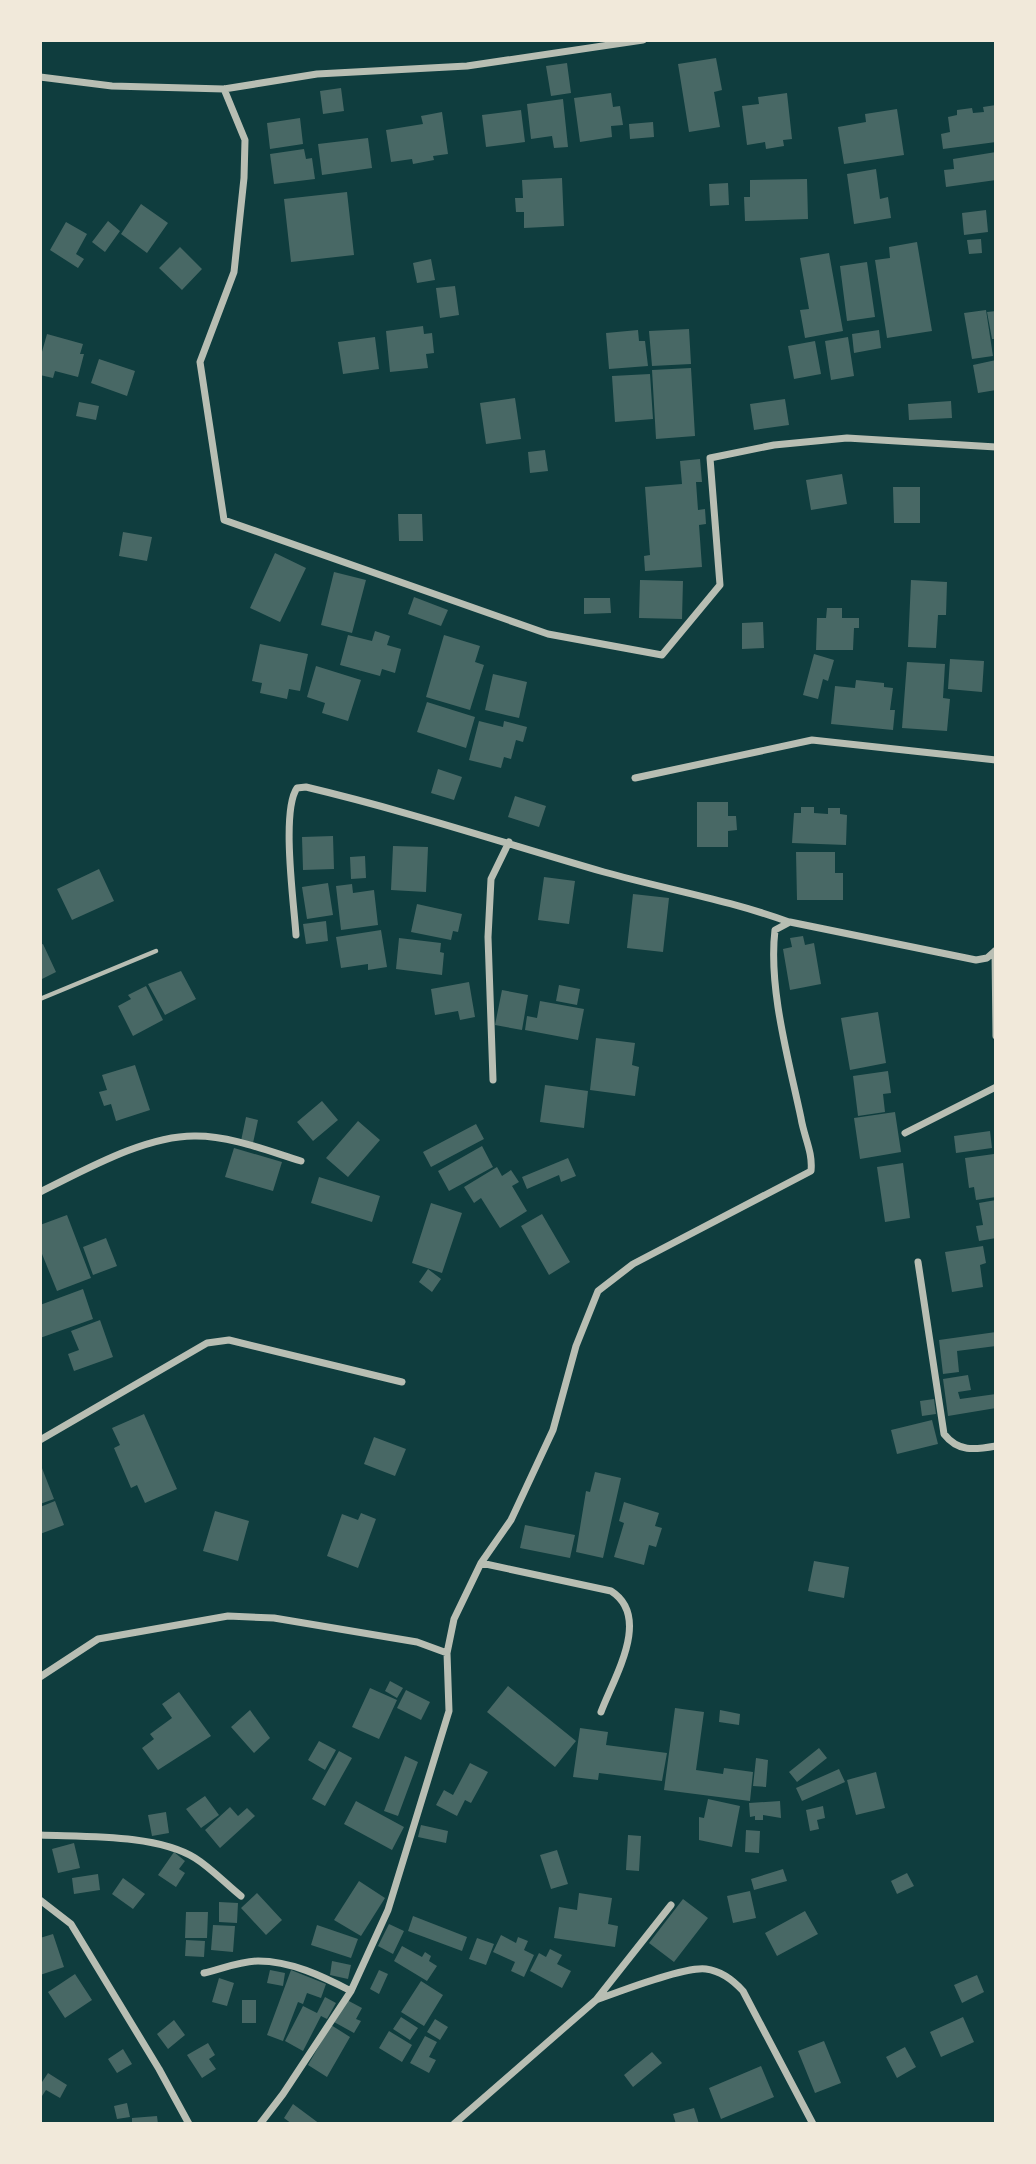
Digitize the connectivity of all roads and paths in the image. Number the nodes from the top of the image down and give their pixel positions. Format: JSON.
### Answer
{"nodes":[{"id":1,"x":643,"y":40,"type":"edge"},
{"id":2,"x":40,"y":77,"type":"edge"},
{"id":3,"x":224,"y":89,"type":"junction"},
{"id":4,"x":996,"y":447,"type":"edge"},
{"id":5,"x":996,"y":760,"type":"edge"},
{"id":6,"x":635,"y":778,"type":"dead end"},
{"id":7,"x":509,"y":842,"type":"junction"},
{"id":8,"x":790,"y":922,"type":"junction"},
{"id":9,"x":296,"y":935,"type":"dead end"},
{"id":10,"x":156,"y":951,"type":"dead end"},
{"id":11,"x":996,"y":951,"type":"edge"},
{"id":12,"x":40,"y":999,"type":"edge"},
{"id":13,"x":996,"y":1036,"type":"edge"},
{"id":14,"x":494,"y":1080,"type":"dead end"},
{"id":15,"x":996,"y":1087,"type":"edge"},
{"id":16,"x":905,"y":1133,"type":"dead end"},
{"id":17,"x":301,"y":1161,"type":"dead end"},
{"id":18,"x":40,"y":1192,"type":"edge"},
{"id":19,"x":918,"y":1262,"type":"dead end"},
{"id":20,"x":402,"y":1382,"type":"dead end"},
{"id":21,"x":40,"y":1440,"type":"edge"},
{"id":22,"x":996,"y":1446,"type":"edge"},
{"id":23,"x":481,"y":1563,"type":"junction"},
{"id":24,"x":447,"y":1653,"type":"junction"},
{"id":25,"x":40,"y":1677,"type":"edge"},
{"id":26,"x":601,"y":1712,"type":"dead end"},
{"id":27,"x":40,"y":1835,"type":"edge"},
{"id":28,"x":241,"y":1896,"type":"dead end"},
{"id":29,"x":40,"y":1900,"type":"edge"},
{"id":30,"x":671,"y":1905,"type":"dead end"},
{"id":31,"x":204,"y":1973,"type":"dead end"},
{"id":32,"x":351,"y":1991,"type":"junction"},
{"id":33,"x":596,"y":2000,"type":"junction"},
{"id":34,"x":189,"y":2124,"type":"edge"},
{"id":35,"x":260,"y":2124,"type":"edge"},
{"id":36,"x":454,"y":2124,"type":"edge"},
{"id":37,"x":813,"y":2124,"type":"edge"}],
"edges":[{"from":1,"to":3,"type":"street"},
{"from":2,"to":3,"type":"street"},
{"from":3,"to":4,"type":"street"},
{"from":5,"to":6,"type":"street"},
{"from":7,"to":8,"type":"street"},
{"from":7,"to":9,"type":"street"},
{"from":7,"to":14,"type":"street"},
{"from":8,"to":11,"type":"street"},
{"from":8,"to":23,"type":"street"},
{"from":10,"to":12,"type":"lane"},
{"from":11,"to":13,"type":"street"},
{"from":15,"to":16,"type":"street"},
{"from":17,"to":18,"type":"street"},
{"from":19,"to":22,"type":"street"},
{"from":20,"to":21,"type":"street"},
{"from":23,"to":24,"type":"street"},
{"from":23,"to":26,"type":"street"},
{"from":24,"to":25,"type":"street"},
{"from":24,"to":32,"type":"street"},
{"from":27,"to":28,"type":"street"},
{"from":29,"to":34,"type":"street"},
{"from":30,"to":33,"type":"street"},
{"from":31,"to":32,"type":"street"},
{"from":32,"to":35,"type":"street"},
{"from":33,"to":36,"type":"street"},
{"from":33,"to":37,"type":"street"}]}
